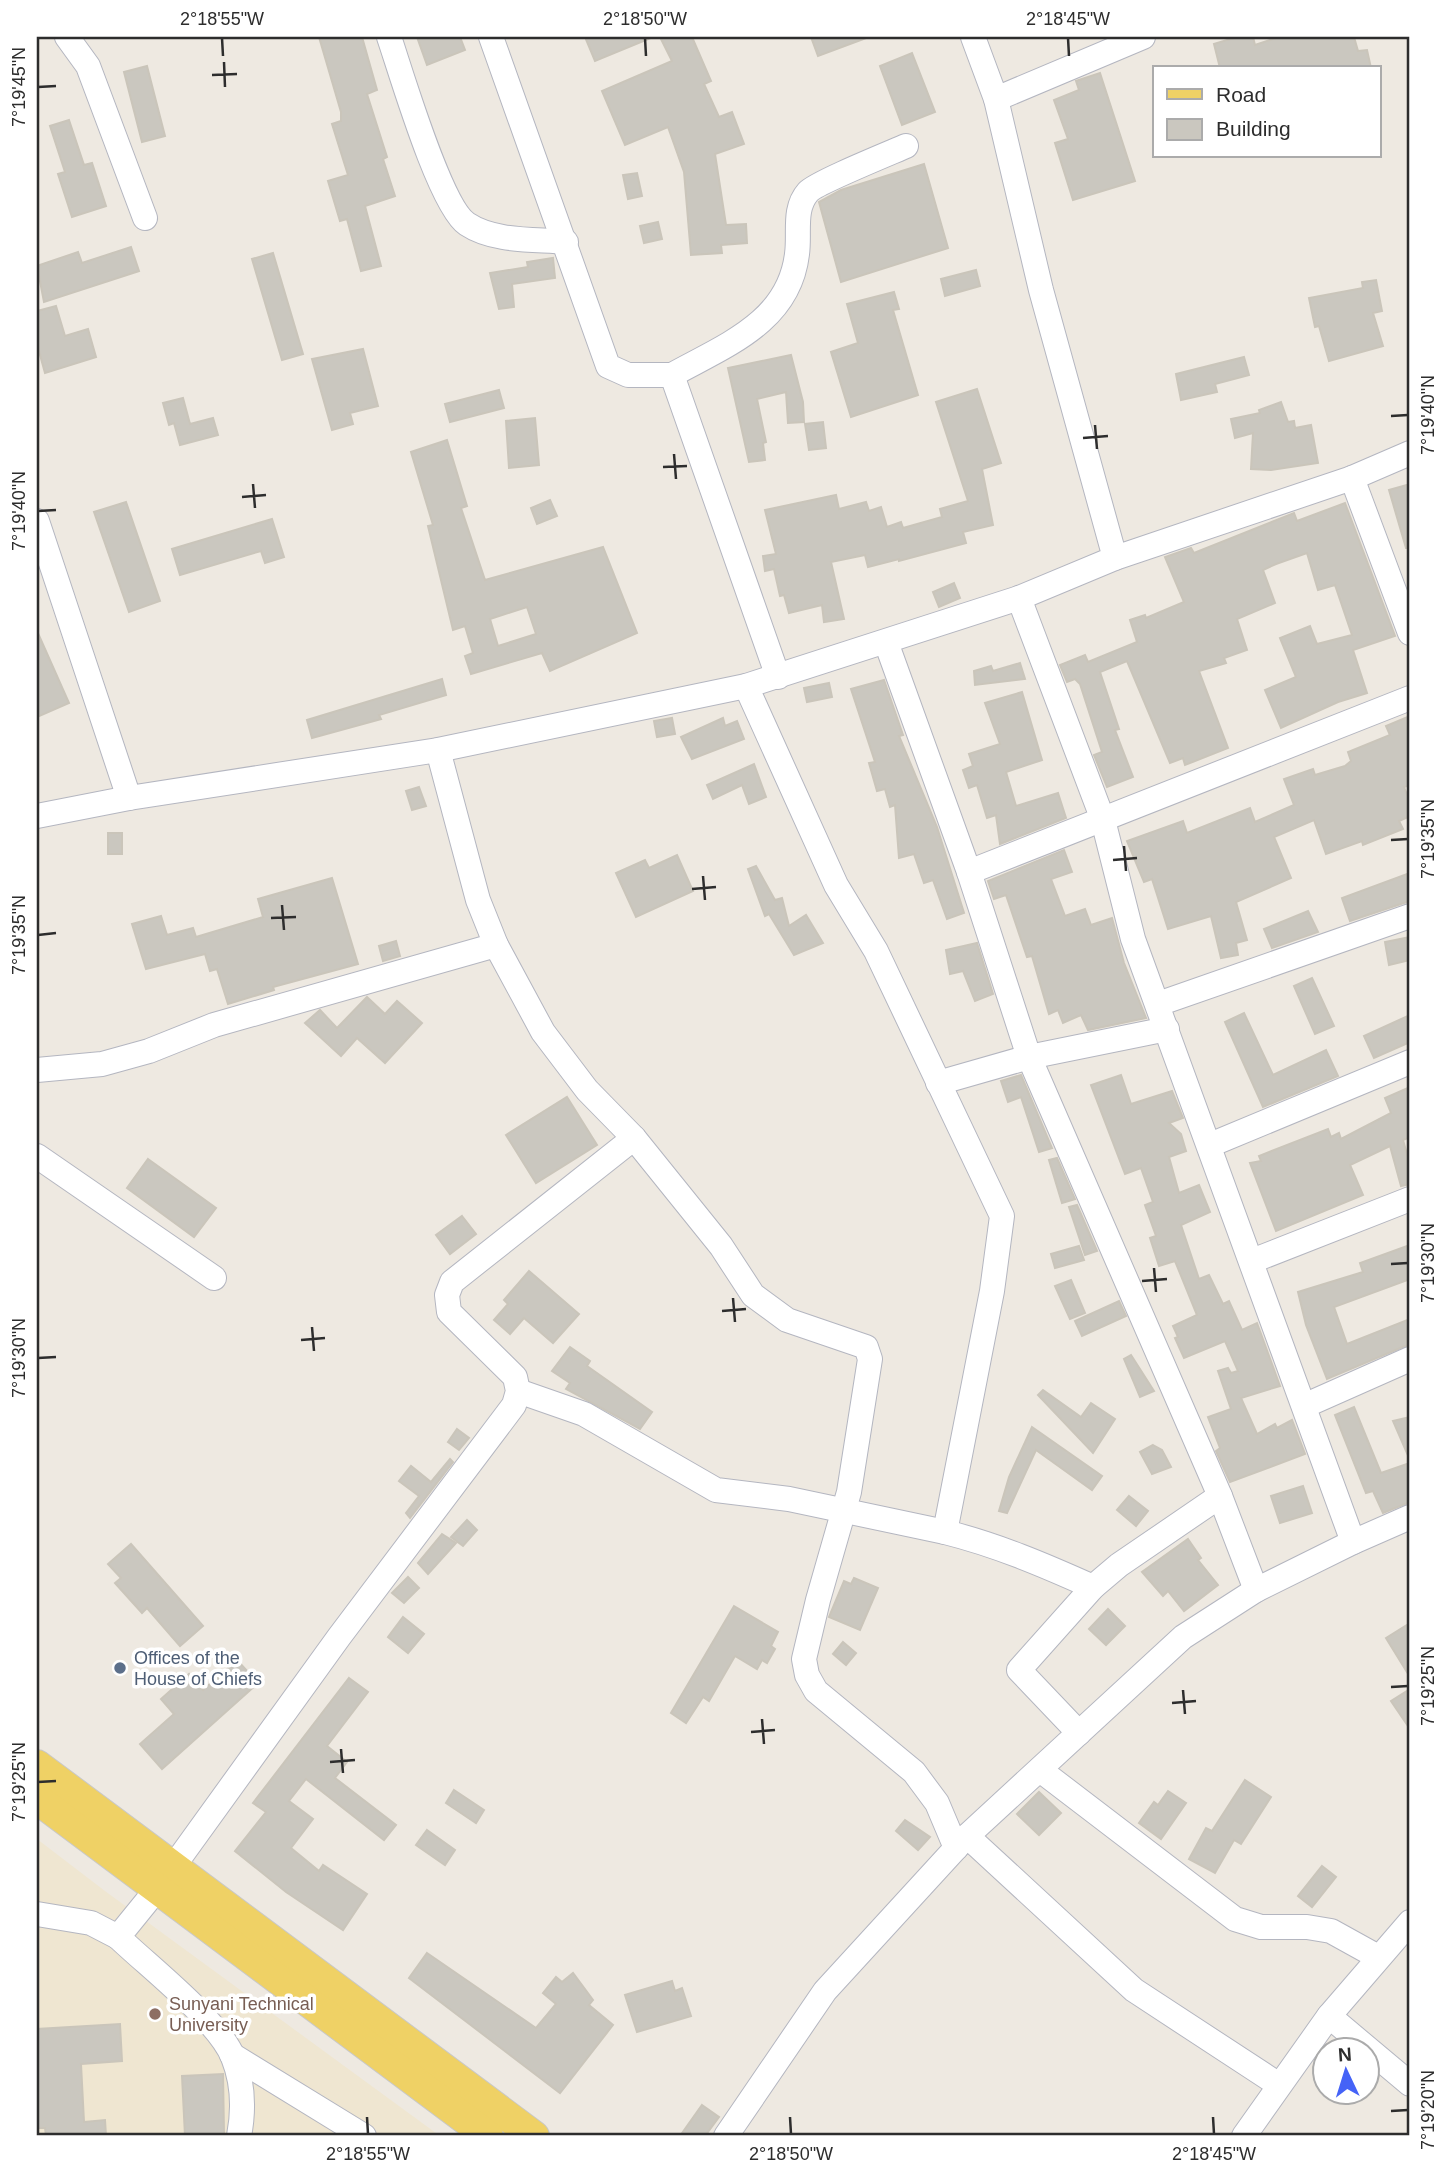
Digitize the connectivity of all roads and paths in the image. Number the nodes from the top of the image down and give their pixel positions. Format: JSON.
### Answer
{"nodes":[{"id":1,"x":67,"y":37,"type":"edge"},
{"id":2,"x":389,"y":37,"type":"edge"},
{"id":3,"x":491,"y":37,"type":"edge"},
{"id":4,"x":972,"y":37,"type":"edge"},
{"id":5,"x":1143,"y":37,"type":"edge"},
{"id":6,"x":996,"y":99,"type":"junction"},
{"id":7,"x":906,"y":146,"type":"dead end"},
{"id":8,"x":145,"y":218,"type":"dead end"},
{"id":9,"x":566,"y":242,"type":"junction"},
{"id":10,"x":672,"y":375,"type":"junction"},
{"id":11,"x":1410,"y":453,"type":"edge"},
{"id":12,"x":1352,"y":478,"type":"junction"},
{"id":13,"x":37,"y":521,"type":"edge"},
{"id":14,"x":1115,"y":558,"type":"junction"},
{"id":15,"x":1403,"y":597,"type":"edge"},
{"id":16,"x":1019,"y":598,"type":"junction"},
{"id":17,"x":1410,"y":633,"type":"edge"},
{"id":18,"x":886,"y":642,"type":"junction"},
{"id":19,"x":778,"y":677,"type":"junction"},
{"id":20,"x":746,"y":686,"type":"junction"},
{"id":21,"x":1410,"y":698,"type":"edge"},
{"id":22,"x":438,"y":750,"type":"junction"},
{"id":23,"x":129,"y":798,"type":"junction"},
{"id":24,"x":37,"y":816,"type":"edge"},
{"id":25,"x":1103,"y":820,"type":"junction"},
{"id":26,"x":969,"y":872,"type":"junction"},
{"id":27,"x":1410,"y":916,"type":"edge"},
{"id":28,"x":496,"y":945,"type":"junction"},
{"id":29,"x":1158,"y":1004,"type":"junction"},
{"id":30,"x":1167,"y":1029,"type":"junction"},
{"id":31,"x":1029,"y":1057,"type":"junction"},
{"id":32,"x":1410,"y":1062,"type":"edge"},
{"id":33,"x":37,"y":1070,"type":"edge"},
{"id":34,"x":938,"y":1083,"type":"junction"},
{"id":35,"x":634,"y":1138,"type":"junction"},
{"id":36,"x":1210,"y":1145,"type":"junction"},
{"id":37,"x":37,"y":1156,"type":"edge"},
{"id":38,"x":1410,"y":1199,"type":"edge"},
{"id":39,"x":1252,"y":1261,"type":"junction"},
{"id":40,"x":214,"y":1278,"type":"dead end"},
{"id":41,"x":1410,"y":1359,"type":"edge"},
{"id":42,"x":518,"y":1391,"type":"junction"},
{"id":43,"x":1304,"y":1406,"type":"junction"},
{"id":44,"x":1220,"y":1496,"type":"junction"},
{"id":45,"x":845,"y":1510,"type":"junction"},
{"id":46,"x":1410,"y":1517,"type":"edge"},
{"id":47,"x":945,"y":1532,"type":"junction"},
{"id":48,"x":1353,"y":1542,"type":"junction"},
{"id":49,"x":1093,"y":1587,"type":"junction"},
{"id":50,"x":1256,"y":1590,"type":"junction"},
{"id":51,"x":1079,"y":1733,"type":"junction"},
{"id":52,"x":37,"y":1765,"type":"edge"},
{"id":53,"x":1040,"y":1770,"type":"junction"},
{"id":54,"x":37,"y":1799,"type":"edge"},
{"id":55,"x":962,"y":1842,"type":"junction"},
{"id":56,"x":165,"y":1878,"type":"junction"},
{"id":57,"x":37,"y":1914,"type":"edge"},
{"id":58,"x":1410,"y":1922,"type":"edge"},
{"id":59,"x":118,"y":1937,"type":"junction"},
{"id":60,"x":1378,"y":1957,"type":"junction"},
{"id":61,"x":1329,"y":2016,"type":"junction"},
{"id":62,"x":233,"y":2056,"type":"junction"},
{"id":63,"x":1410,"y":2084,"type":"edge"},
{"id":64,"x":1279,"y":2085,"type":"junction"},
{"id":65,"x":239,"y":2136,"type":"edge"},
{"id":66,"x":364,"y":2136,"type":"edge"},
{"id":67,"x":488,"y":2136,"type":"edge"},
{"id":68,"x":534,"y":2136,"type":"edge"},
{"id":69,"x":726,"y":2136,"type":"edge"},
{"id":70,"x":1244,"y":2136,"type":"edge"}],
"edges":[{"from":1,"to":8,"type":"street"},
{"from":2,"to":9,"type":"street"},
{"from":3,"to":9,"type":"street"},
{"from":4,"to":6,"type":"street"},
{"from":5,"to":6,"type":"street"},
{"from":6,"to":14,"type":"street"},
{"from":7,"to":10,"type":"street"},
{"from":9,"to":10,"type":"street"},
{"from":10,"to":19,"type":"street"},
{"from":11,"to":12,"type":"street"},
{"from":12,"to":14,"type":"street"},
{"from":12,"to":15,"type":"street"},
{"from":13,"to":23,"type":"street"},
{"from":14,"to":16,"type":"street"},
{"from":15,"to":17,"type":"street"},
{"from":16,"to":18,"type":"street"},
{"from":16,"to":25,"type":"street"},
{"from":18,"to":19,"type":"street"},
{"from":18,"to":26,"type":"street"},
{"from":19,"to":20,"type":"street"},
{"from":20,"to":22,"type":"street"},
{"from":20,"to":34,"type":"street"},
{"from":21,"to":25,"type":"street"},
{"from":22,"to":23,"type":"street"},
{"from":22,"to":28,"type":"street"},
{"from":23,"to":24,"type":"street"},
{"from":25,"to":26,"type":"street"},
{"from":25,"to":29,"type":"street"},
{"from":26,"to":31,"type":"street"},
{"from":27,"to":29,"type":"street"},
{"from":28,"to":33,"type":"street"},
{"from":28,"to":35,"type":"street"},
{"from":29,"to":30,"type":"street"},
{"from":30,"to":31,"type":"street"},
{"from":30,"to":36,"type":"street"},
{"from":31,"to":34,"type":"street"},
{"from":31,"to":44,"type":"street"},
{"from":32,"to":36,"type":"street"},
{"from":34,"to":47,"type":"street"},
{"from":35,"to":42,"type":"street"},
{"from":35,"to":45,"type":"street"},
{"from":36,"to":39,"type":"street"},
{"from":37,"to":40,"type":"street"},
{"from":38,"to":39,"type":"street"},
{"from":39,"to":43,"type":"street"},
{"from":41,"to":43,"type":"street"},
{"from":42,"to":45,"type":"street"},
{"from":42,"to":56,"type":"street"},
{"from":43,"to":48,"type":"street"},
{"from":44,"to":49,"type":"street"},
{"from":44,"to":50,"type":"street"},
{"from":45,"to":47,"type":"street"},
{"from":45,"to":55,"type":"street"},
{"from":46,"to":48,"type":"street"},
{"from":47,"to":49,"type":"street"},
{"from":48,"to":50,"type":"street"},
{"from":49,"to":51,"type":"street"},
{"from":50,"to":51,"type":"street"},
{"from":51,"to":53,"type":"street"},
{"from":52,"to":56,"type":"main road"},
{"from":53,"to":55,"type":"street"},
{"from":53,"to":60,"type":"street"},
{"from":54,"to":56,"type":"main road"},
{"from":55,"to":64,"type":"street"},
{"from":55,"to":69,"type":"street"},
{"from":56,"to":59,"type":"street"},
{"from":56,"to":67,"type":"main road"},
{"from":56,"to":68,"type":"main road"},
{"from":57,"to":59,"type":"street"},
{"from":58,"to":60,"type":"street"},
{"from":59,"to":62,"type":"street"},
{"from":60,"to":61,"type":"street"},
{"from":61,"to":63,"type":"street"},
{"from":61,"to":64,"type":"street"},
{"from":62,"to":65,"type":"street"},
{"from":62,"to":66,"type":"street"},
{"from":64,"to":70,"type":"street"}]}
